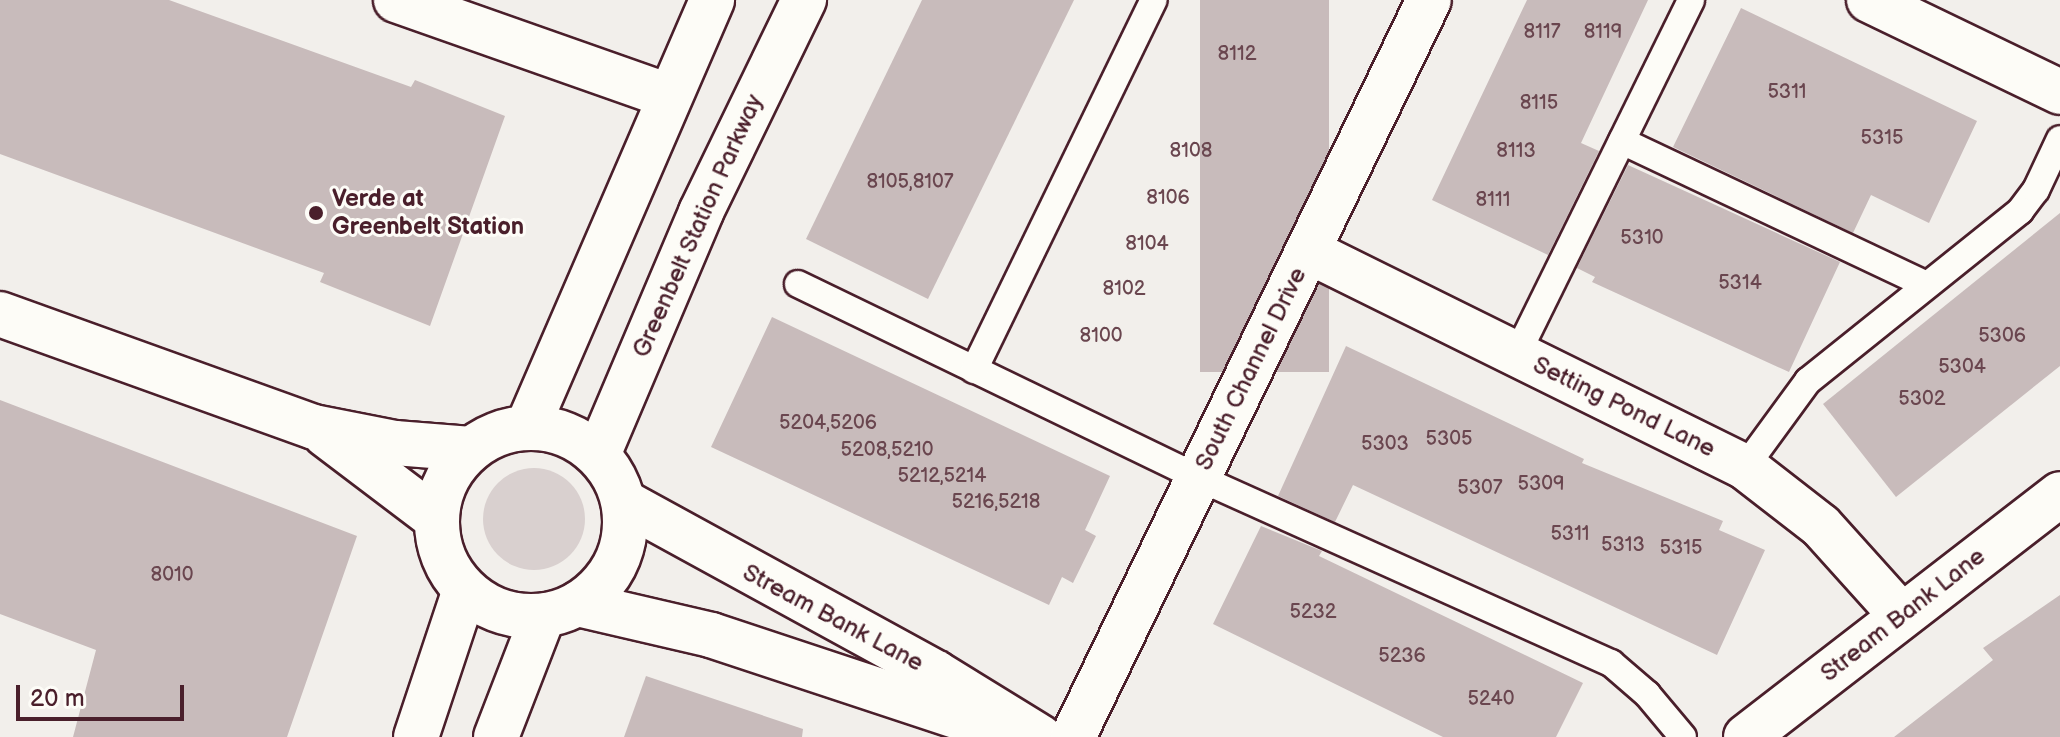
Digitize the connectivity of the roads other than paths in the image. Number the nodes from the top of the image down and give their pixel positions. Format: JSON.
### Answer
{"nodes":[{"id":1,"x":396,"y":0,"type":"edge"},
{"id":2,"x":712,"y":0,"type":"edge"},
{"id":3,"x":804,"y":0,"type":"edge"},
{"id":4,"x":1154,"y":0,"type":"edge"},
{"id":5,"x":1429,"y":0,"type":"edge"},
{"id":6,"x":1691,"y":0,"type":"edge"},
{"id":7,"x":1869,"y":0,"type":"edge"},
{"id":8,"x":2060,"y":92,"type":"edge"},
{"id":9,"x":668,"y":96,"type":"junction"},
{"id":10,"x":2060,"y":139,"type":"edge"},
{"id":11,"x":1622,"y":141,"type":"junction"},
{"id":12,"x":1308,"y":251,"type":"junction"},
{"id":13,"x":798,"y":284,"type":"dead end"},
{"id":14,"x":1924,"y":284,"type":"junction"},
{"id":15,"x":0,"y":314,"type":"edge"},
{"id":16,"x":1517,"y":354,"type":"junction"},
{"id":17,"x":974,"y":370,"type":"junction"},
{"id":18,"x":314,"y":427,"type":"junction"},
{"id":19,"x":527,"y":428,"type":"junction"},
{"id":20,"x":471,"y":449,"type":"junction"},
{"id":21,"x":598,"y":455,"type":"junction"},
{"id":22,"x":1745,"y":467,"type":"junction"},
{"id":23,"x":1199,"y":478,"type":"junction"},
{"id":24,"x":2060,"y":494,"type":"edge"},
{"id":25,"x":624,"y":502,"type":"junction"},
{"id":26,"x":437,"y":519,"type":"junction"},
{"id":27,"x":465,"y":590,"type":"junction"},
{"id":28,"x":561,"y":610,"type":"junction"},
{"id":29,"x":1901,"y":615,"type":"junction"},
{"id":30,"x":416,"y":737,"type":"edge"},
{"id":31,"x":496,"y":737,"type":"edge"},
{"id":32,"x":1027,"y":737,"type":"edge"},
{"id":33,"x":1040,"y":737,"type":"edge"},
{"id":34,"x":1073,"y":737,"type":"edge"},
{"id":35,"x":1683,"y":737,"type":"edge"},
{"id":36,"x":1746,"y":737,"type":"edge"}],
"edges":[{"from":1,"to":9,"type":"street"},
{"from":2,"to":9,"type":"street"},
{"from":3,"to":21,"type":"street","name":"Greenbelt Station Parkway"},
{"from":4,"to":17,"type":"lane"},
{"from":5,"to":12,"type":"street","name":"South Channel Drive"},
{"from":6,"to":11,"type":"lane"},
{"from":7,"to":8,"type":"street"},
{"from":9,"to":19,"type":"street"},
{"from":10,"to":14,"type":"lane"},
{"from":11,"to":14,"type":"lane"},
{"from":11,"to":16,"type":"lane"},
{"from":12,"to":16,"type":"street","name":"Setting Pond Lane"},
{"from":12,"to":23,"type":"street","name":"South Channel Drive"},
{"from":13,"to":17,"type":"lane"},
{"from":14,"to":22,"type":"lane"},
{"from":15,"to":18,"type":"street"},
{"from":16,"to":22,"type":"street","name":"Setting Pond Lane"},
{"from":17,"to":23,"type":"lane"},
{"from":18,"to":20,"type":"street"},
{"from":18,"to":26,"type":"street"},
{"from":19,"to":20,"type":"street"},
{"from":19,"to":21,"type":"street"},
{"from":20,"to":26,"type":"street"},
{"from":21,"to":25,"type":"street"},
{"from":22,"to":29,"type":"street","name":"Setting Pond Lane"},
{"from":23,"to":34,"type":"street","name":"South Channel Drive"},
{"from":23,"to":35,"type":"lane"},
{"from":24,"to":29,"type":"street","name":"Stream Bank Lane"},
{"from":25,"to":28,"type":"street"},
{"from":25,"to":33,"type":"street","name":"Stream Bank Lane"},
{"from":26,"to":27,"type":"street"},
{"from":27,"to":28,"type":"street"},
{"from":27,"to":30,"type":"street"},
{"from":28,"to":31,"type":"street"},
{"from":28,"to":32,"type":"street","name":"Stream Bank Lane"},
{"from":29,"to":36,"type":"street","name":"Stream Bank Lane"}]}
